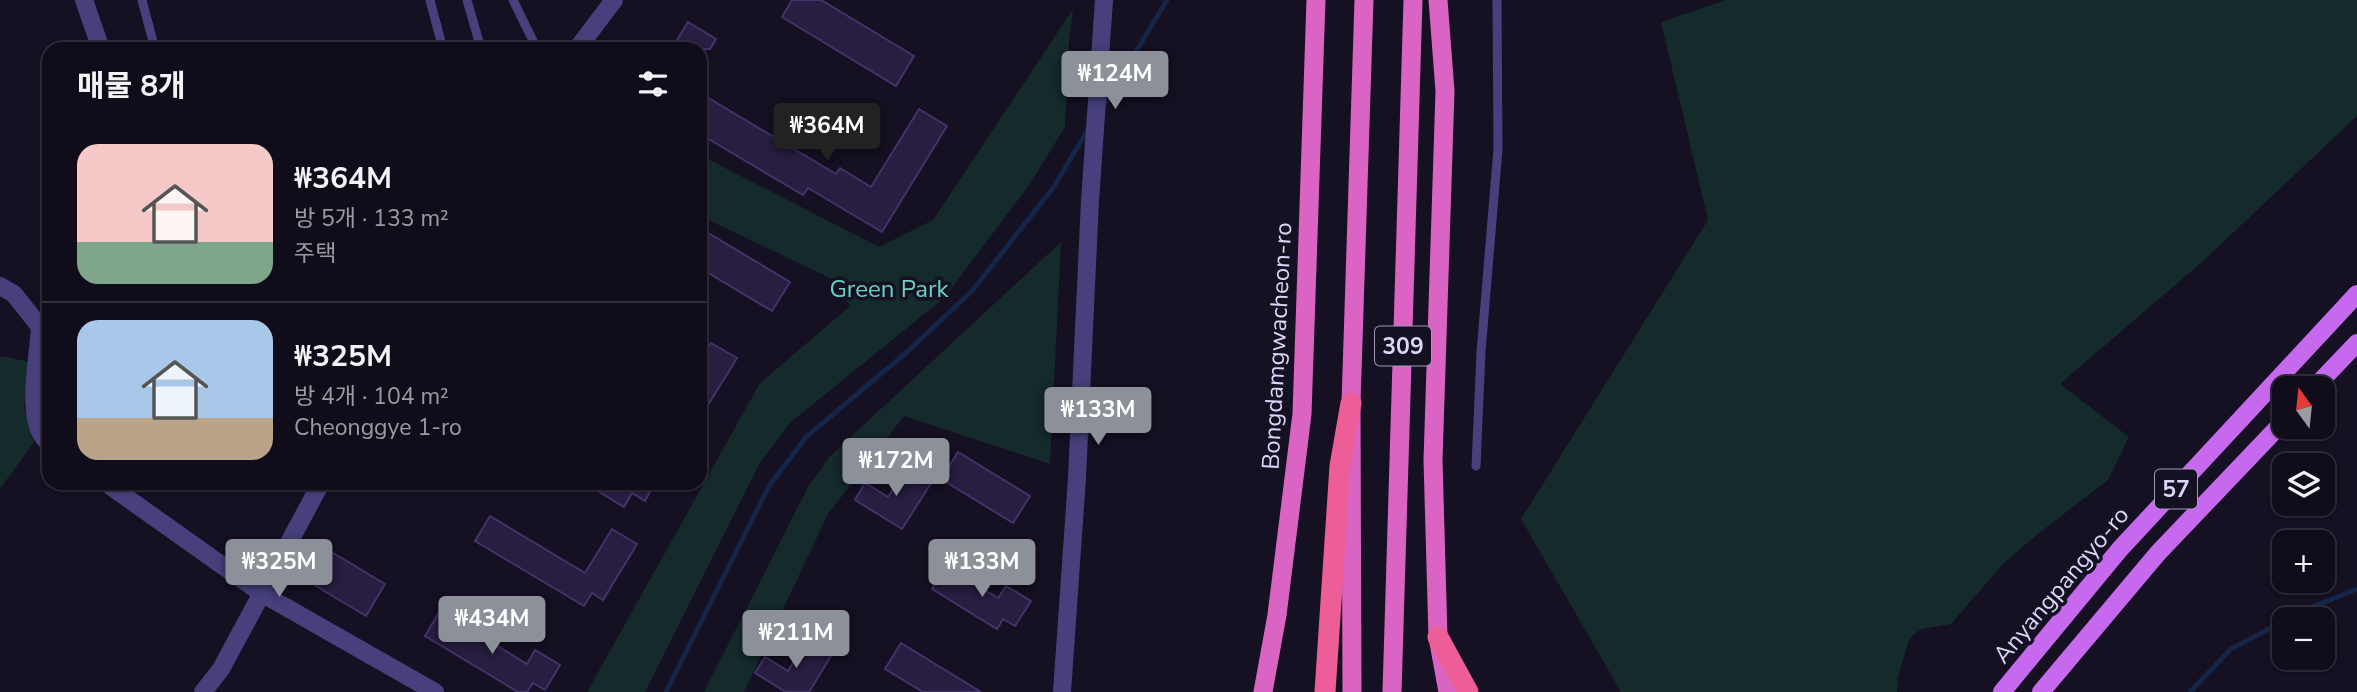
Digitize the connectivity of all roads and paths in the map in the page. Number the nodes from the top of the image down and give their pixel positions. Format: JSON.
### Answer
{"nodes":[{"id":1,"x":84,"y":0,"type":"edge"},
{"id":2,"x":142,"y":0,"type":"edge"},
{"id":3,"x":430,"y":0,"type":"edge"},
{"id":4,"x":467,"y":0,"type":"edge"},
{"id":5,"x":513,"y":0,"type":"edge"},
{"id":6,"x":614,"y":0,"type":"edge"},
{"id":7,"x":1104,"y":0,"type":"edge"},
{"id":8,"x":1317,"y":0,"type":"edge"},
{"id":9,"x":1364,"y":0,"type":"edge"},
{"id":10,"x":1413,"y":0,"type":"edge"},
{"id":11,"x":1438,"y":0,"type":"edge"},
{"id":12,"x":1497,"y":0,"type":"edge"},
{"id":13,"x":99,"y":42,"type":"edge"},
{"id":14,"x":153,"y":42,"type":"edge"},
{"id":15,"x":441,"y":42,"type":"edge"},
{"id":16,"x":479,"y":42,"type":"edge"},
{"id":17,"x":534,"y":42,"type":"edge"},
{"id":18,"x":582,"y":42,"type":"edge"},
{"id":19,"x":0,"y":286,"type":"edge"},
{"id":20,"x":2357,"y":293,"type":"edge"},
{"id":21,"x":2357,"y":343,"type":"edge"},
{"id":22,"x":2325,"y":376,"type":"edge"},
{"id":23,"x":1351,"y":403,"type":"junction"},
{"id":24,"x":2272,"y":434,"type":"edge"},
{"id":25,"x":42,"y":435,"type":"edge"},
{"id":26,"x":1476,"y":466,"type":"dead end"},
{"id":27,"x":116,"y":490,"type":"edge"},
{"id":28,"x":317,"y":490,"type":"edge"},
{"id":29,"x":261,"y":593,"type":"junction"},
{"id":30,"x":1438,"y":637,"type":"junction"},
{"id":31,"x":203,"y":692,"type":"edge"},
{"id":32,"x":435,"y":692,"type":"edge"},
{"id":33,"x":1062,"y":692,"type":"edge"},
{"id":34,"x":1263,"y":692,"type":"edge"},
{"id":35,"x":1325,"y":692,"type":"edge"},
{"id":36,"x":1352,"y":692,"type":"edge"},
{"id":37,"x":1392,"y":692,"type":"edge"},
{"id":38,"x":1448,"y":692,"type":"edge"},
{"id":39,"x":1468,"y":692,"type":"edge"},
{"id":40,"x":2002,"y":692,"type":"edge"},
{"id":41,"x":2041,"y":692,"type":"edge"}],
"edges":[{"from":1,"to":13,"type":"street"},
{"from":2,"to":14,"type":"lane"},
{"from":3,"to":15,"type":"lane"},
{"from":4,"to":16,"type":"lane"},
{"from":5,"to":17,"type":"lane"},
{"from":6,"to":18,"type":"street"},
{"from":7,"to":33,"type":"street"},
{"from":8,"to":34,"type":"highway","name":"Bongdamgwacheon-ro"},
{"from":9,"to":23,"type":"highway","number":"309"},
{"from":10,"to":37,"type":"highway","number":"309"},
{"from":11,"to":30,"type":"highway"},
{"from":12,"to":26,"type":"lane"},
{"from":19,"to":25,"type":"street"},
{"from":20,"to":40,"type":"main road","name":"Anyangpangyo-ro","number":"57"},
{"from":21,"to":22,"type":"main road"},
{"from":23,"to":35,"type":"highway"},
{"from":23,"to":36,"type":"highway","number":"309"},
{"from":24,"to":41,"type":"main road","number":"57"},
{"from":27,"to":29,"type":"street"},
{"from":28,"to":29,"type":"street"},
{"from":29,"to":31,"type":"street"},
{"from":29,"to":32,"type":"street"},
{"from":30,"to":38,"type":"highway"},
{"from":30,"to":39,"type":"highway"}]}
